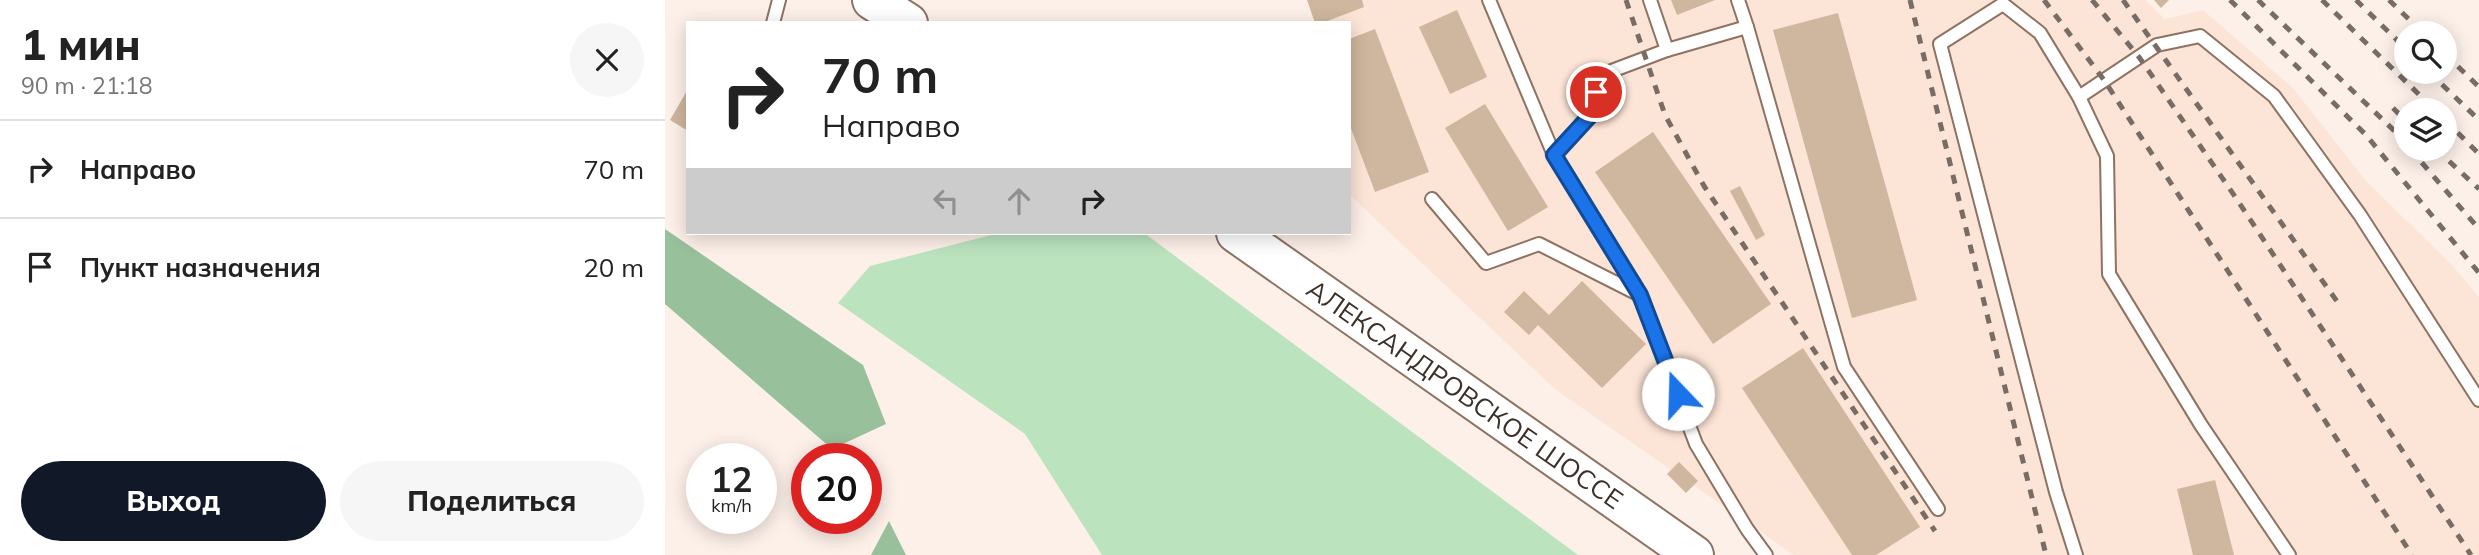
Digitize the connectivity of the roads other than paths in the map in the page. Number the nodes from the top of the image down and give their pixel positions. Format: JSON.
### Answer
{"nodes":[{"id":1,"x":779,"y":0,"type":"edge"},
{"id":2,"x":872,"y":0,"type":"edge"},
{"id":3,"x":1489,"y":0,"type":"edge"},
{"id":4,"x":1650,"y":0,"type":"edge"},
{"id":5,"x":1738,"y":0,"type":"edge"},
{"id":6,"x":774,"y":21,"type":"edge"},
{"id":7,"x":905,"y":21,"type":"edge"},
{"id":8,"x":1747,"y":27,"type":"junction"},
{"id":9,"x":1667,"y":50,"type":"junction"},
{"id":10,"x":2079,"y":97,"type":"junction"},
{"id":11,"x":1554,"y":155,"type":"junction"},
{"id":12,"x":1432,"y":199,"type":"dead end"},
{"id":13,"x":1239,"y":235,"type":"edge"},
{"id":14,"x":1640,"y":295,"type":"junction"},
{"id":15,"x":2479,"y":400,"type":"edge"},
{"id":16,"x":1938,"y":509,"type":"dead end"},
{"id":17,"x":1694,"y":555,"type":"edge"},
{"id":18,"x":1766,"y":555,"type":"edge"},
{"id":19,"x":2076,"y":555,"type":"edge"},
{"id":20,"x":2289,"y":555,"type":"edge"}],
"edges":[{"from":1,"to":6,"type":"lane"},
{"from":2,"to":7,"type":"main road"},
{"from":3,"to":11,"type":"lane"},
{"from":4,"to":9,"type":"lane"},
{"from":5,"to":8,"type":"lane"},
{"from":8,"to":9,"type":"lane"},
{"from":8,"to":16,"type":"lane"},
{"from":9,"to":11,"type":"lane"},
{"from":10,"to":15,"type":"lane"},
{"from":10,"to":19,"type":"lane"},
{"from":10,"to":20,"type":"lane"},
{"from":11,"to":14,"type":"lane"},
{"from":12,"to":14,"type":"lane"},
{"from":13,"to":17,"type":"main road","name":"АЛЕКСАНДРОВСКОЕ ШОССЕ"},
{"from":14,"to":18,"type":"lane"}]}
